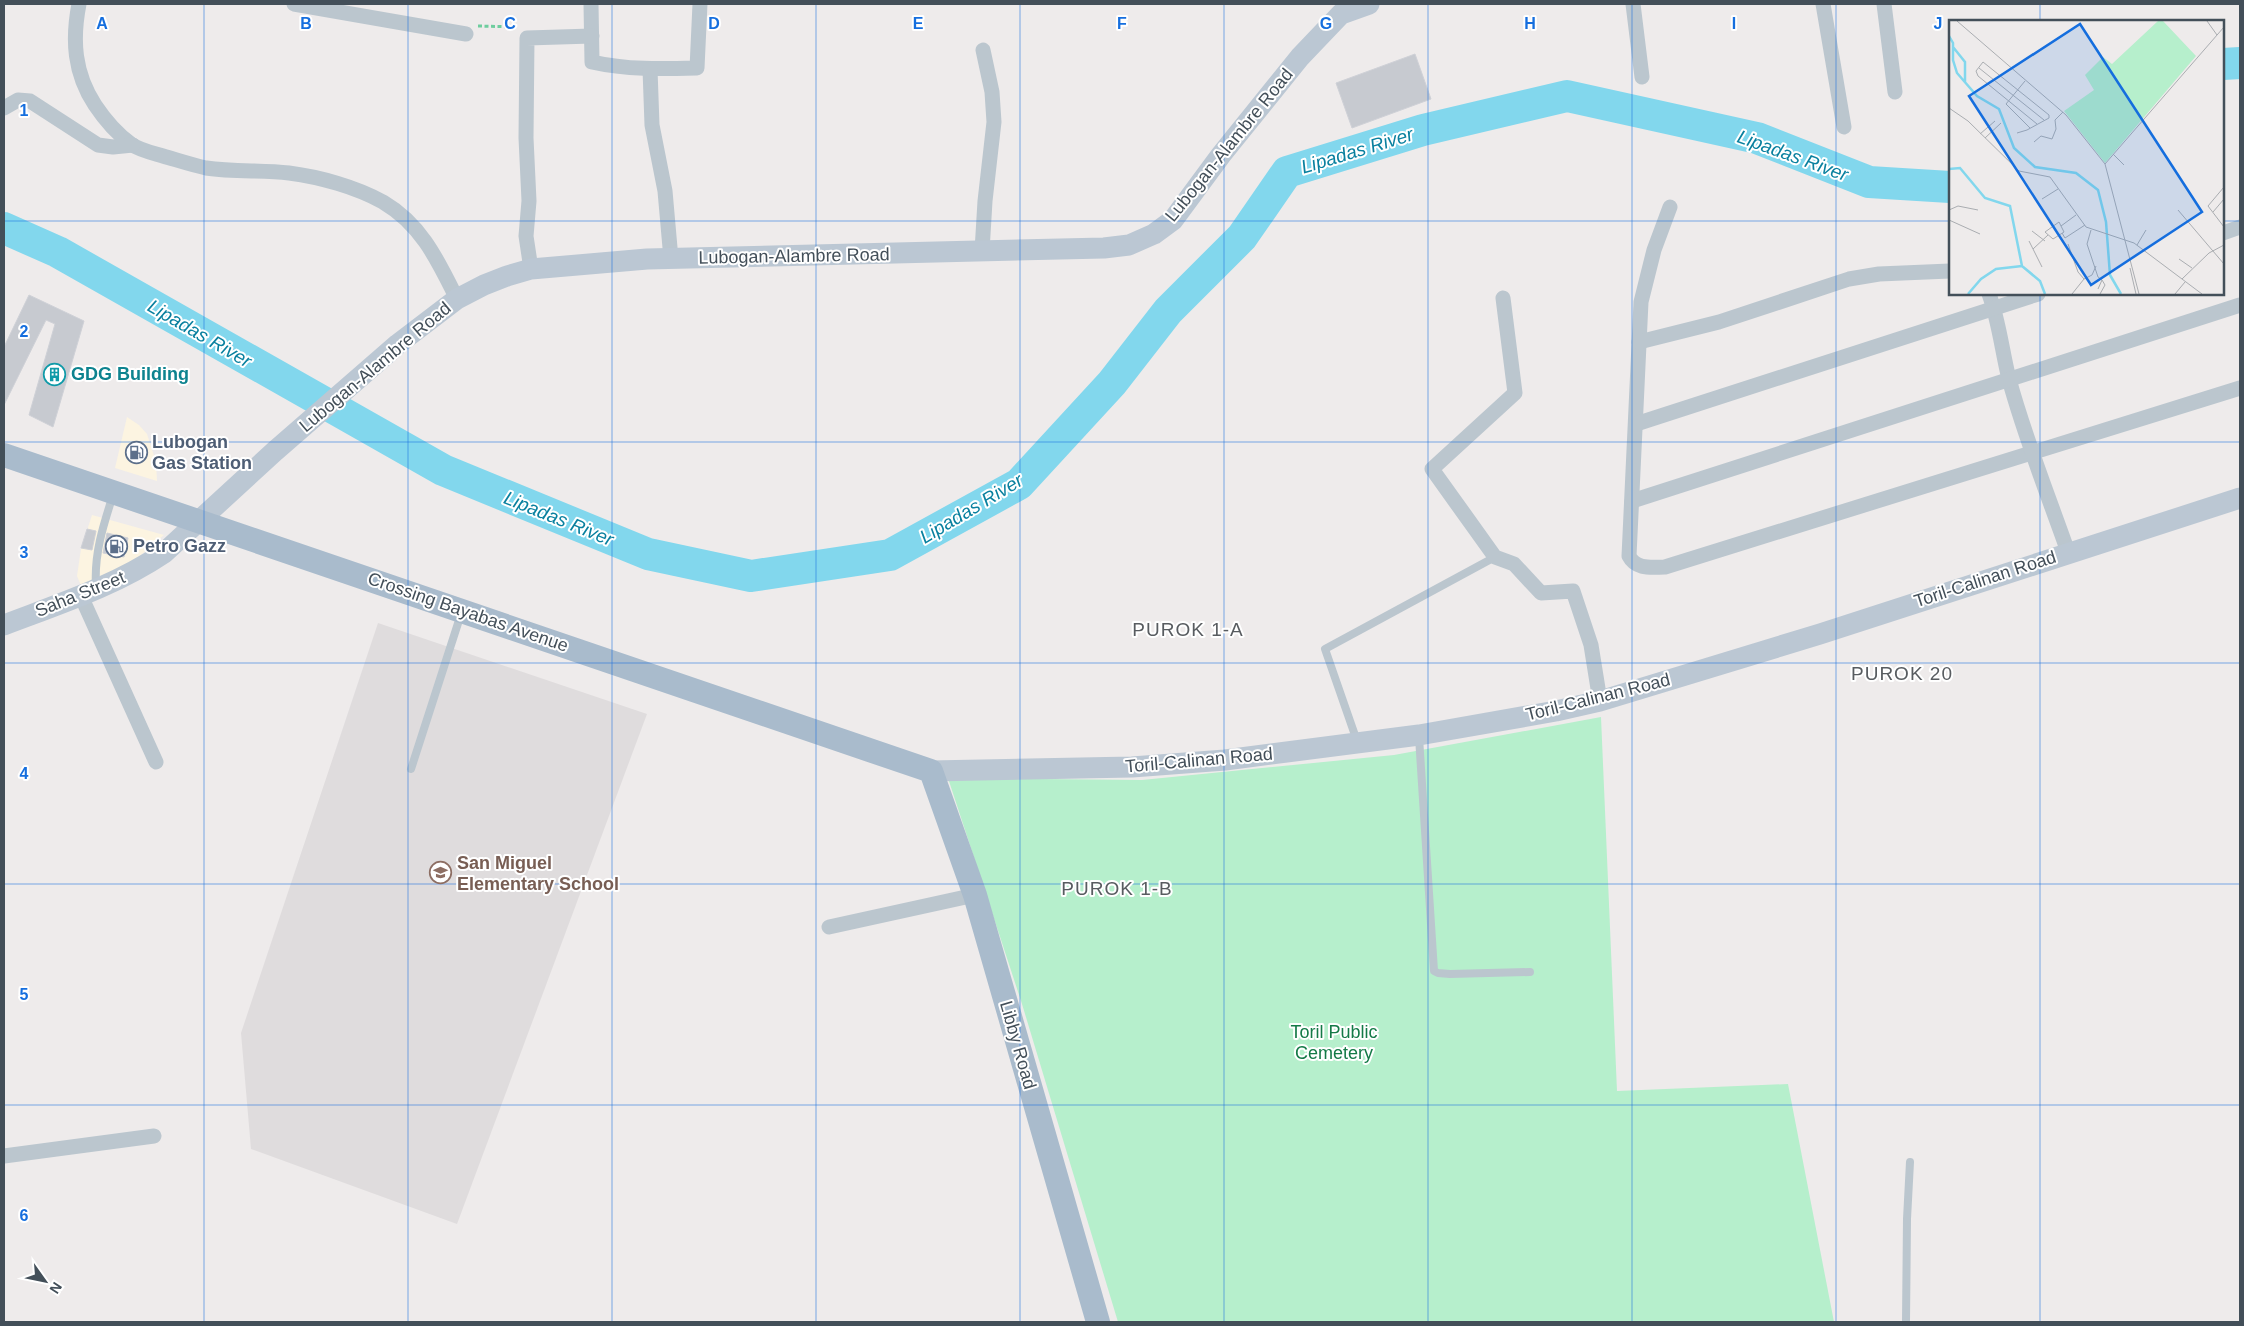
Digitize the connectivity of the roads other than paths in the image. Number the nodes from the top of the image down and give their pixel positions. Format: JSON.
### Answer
{"nodes":[{"id":1,"x":80,"y":4,"type":"edge"},
{"id":2,"x":294,"y":4,"type":"edge"},
{"id":3,"x":591,"y":4,"type":"edge"},
{"id":4,"x":700,"y":4,"type":"edge"},
{"id":5,"x":1370,"y":4,"type":"edge"},
{"id":6,"x":1633,"y":4,"type":"edge"},
{"id":7,"x":1823,"y":4,"type":"edge"},
{"id":8,"x":1884,"y":4,"type":"edge"},
{"id":9,"x":466,"y":34,"type":"road end"},
{"id":10,"x":592,"y":36,"type":"junction"},
{"id":11,"x":983,"y":50,"type":"dead end"},
{"id":12,"x":650,"y":69,"type":"junction"},
{"id":13,"x":1642,"y":77,"type":"dead end"},
{"id":14,"x":1895,"y":92,"type":"dead end"},
{"id":15,"x":4,"y":108,"type":"edge"},
{"id":16,"x":1844,"y":127,"type":"dead end"},
{"id":17,"x":133,"y":145,"type":"junction"},
{"id":18,"x":1670,"y":207,"type":"dead end"},
{"id":19,"x":2240,"y":227,"type":"edge"},
{"id":20,"x":2224,"y":233,"type":"edge"},
{"id":21,"x":982,"y":251,"type":"junction"},
{"id":22,"x":671,"y":259,"type":"junction"},
{"id":23,"x":531,"y":269,"type":"junction"},
{"id":24,"x":1949,"y":270,"type":"edge"},
{"id":25,"x":2031,"y":295,"type":"edge"},
{"id":26,"x":1503,"y":298,"type":"dead end"},
{"id":27,"x":458,"y":299,"type":"junction"},
{"id":28,"x":1991,"y":301,"type":"edge"},
{"id":29,"x":2240,"y":305,"type":"edge"},
{"id":30,"x":1639,"y":342,"type":"junction"},
{"id":31,"x":2010,"y":379,"type":"junction"},
{"id":32,"x":2240,"y":388,"type":"edge"},
{"id":33,"x":1636,"y":424,"type":"junction"},
{"id":34,"x":2032,"y":452,"type":"junction"},
{"id":35,"x":4,"y":455,"type":"edge"},
{"id":36,"x":114,"y":492,"type":"junction"},
{"id":37,"x":2240,"y":498,"type":"edge"},
{"id":38,"x":1632,"y":501,"type":"junction"},
{"id":39,"x":200,"y":521,"type":"junction"},
{"id":40,"x":2068,"y":552,"type":"junction"},
{"id":41,"x":1494,"y":557,"type":"junction"},
{"id":42,"x":88,"y":593,"type":"junction"},
{"id":43,"x":462,"y":610,"type":"junction"},
{"id":44,"x":4,"y":625,"type":"edge"},
{"id":45,"x":1600,"y":701,"type":"junction"},
{"id":46,"x":1419,"y":734,"type":"junction"},
{"id":47,"x":1358,"y":743,"type":"junction"},
{"id":48,"x":156,"y":762,"type":"dead end"},
{"id":49,"x":411,"y":769,"type":"dead end"},
{"id":50,"x":931,"y":771,"type":"junction"},
{"id":51,"x":976,"y":895,"type":"junction"},
{"id":52,"x":829,"y":926,"type":"dead end"},
{"id":53,"x":1530,"y":972,"type":"dead end"},
{"id":54,"x":154,"y":1136,"type":"dead end"},
{"id":55,"x":4,"y":1156,"type":"edge"},
{"id":56,"x":1910,"y":1162,"type":"dead end"},
{"id":57,"x":1098,"y":1322,"type":"edge"},
{"id":58,"x":1906,"y":1322,"type":"edge"}],
"edges":[{"from":1,"to":17,"type":"street"},
{"from":2,"to":9,"type":"street"},
{"from":3,"to":10,"type":"street"},
{"from":4,"to":12,"type":"street"},
{"from":5,"to":21,"type":"street","name":"Lubogan-Alambre Road"},
{"from":6,"to":13,"type":"street"},
{"from":7,"to":16,"type":"street"},
{"from":8,"to":14,"type":"street"},
{"from":10,"to":12,"type":"street"},
{"from":10,"to":23,"type":"street"},
{"from":11,"to":21,"type":"street"},
{"from":12,"to":22,"type":"street"},
{"from":15,"to":17,"type":"street"},
{"from":17,"to":27,"type":"street"},
{"from":18,"to":30,"type":"street"},
{"from":19,"to":20,"type":"street"},
{"from":21,"to":22,"type":"street","name":"Lubogan-Alambre Road"},
{"from":22,"to":23,"type":"street","name":"Lubogan-Alambre Road"},
{"from":23,"to":27,"type":"street","name":"Lubogan-Alambre Road"},
{"from":24,"to":30,"type":"street"},
{"from":25,"to":28,"type":"street"},
{"from":26,"to":41,"type":"street"},
{"from":27,"to":39,"type":"street","name":"Lubogan-Alambre Road"},
{"from":28,"to":31,"type":"street"},
{"from":28,"to":33,"type":"street"},
{"from":29,"to":31,"type":"street"},
{"from":30,"to":33,"type":"street"},
{"from":31,"to":34,"type":"street"},
{"from":31,"to":38,"type":"street"},
{"from":32,"to":34,"type":"street"},
{"from":33,"to":38,"type":"street"},
{"from":34,"to":38,"type":"street"},
{"from":34,"to":40,"type":"street"},
{"from":35,"to":36,"type":"main road","name":"Crossing Bayabas Avenue"},
{"from":36,"to":39,"type":"main road","name":"Crossing Bayabas Avenue"},
{"from":36,"to":42,"type":"lane"},
{"from":37,"to":40,"type":"street","name":"Toril-Calinan Road"},
{"from":39,"to":42,"type":"street","name":"Saha Street"},
{"from":39,"to":43,"type":"main road","name":"Crossing Bayabas Avenue"},
{"from":40,"to":45,"type":"street","name":"Toril-Calinan Road"},
{"from":41,"to":45,"type":"street"},
{"from":41,"to":47,"type":"lane"},
{"from":42,"to":44,"type":"street","name":"Saha Street"},
{"from":42,"to":48,"type":"street"},
{"from":43,"to":49,"type":"lane"},
{"from":43,"to":50,"type":"main road","name":"Crossing Bayabas Avenue"},
{"from":45,"to":46,"type":"street","name":"Toril-Calinan Road"},
{"from":46,"to":47,"type":"street","name":"Toril-Calinan Road"},
{"from":46,"to":53,"type":"lane"},
{"from":47,"to":50,"type":"street","name":"Toril-Calinan Road"},
{"from":50,"to":51,"type":"main road","name":"Libby Road"},
{"from":51,"to":52,"type":"street"},
{"from":51,"to":57,"type":"main road","name":"Libby Road"},
{"from":54,"to":55,"type":"street"},
{"from":56,"to":58,"type":"lane"}]}
